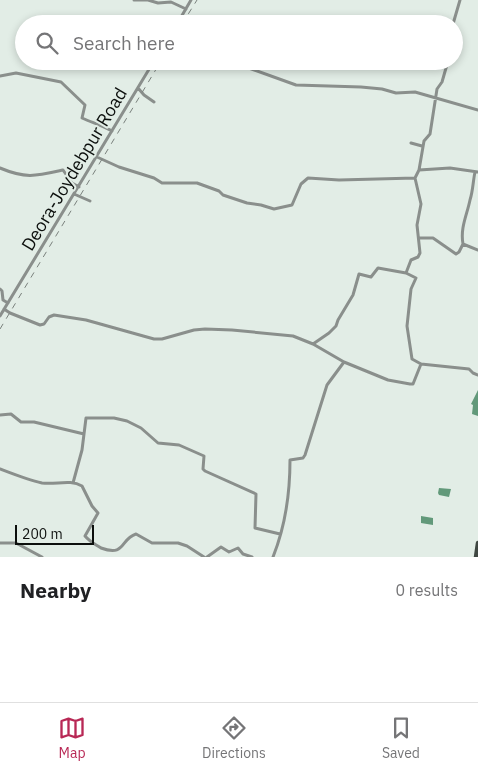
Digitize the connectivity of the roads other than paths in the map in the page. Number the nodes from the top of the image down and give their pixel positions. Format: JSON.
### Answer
{"nodes":[{"id":1,"x":134,"y":0,"type":"edge"},
{"id":2,"x":191,"y":0,"type":"edge"},
{"id":3,"x":460,"y":0,"type":"edge"},
{"id":4,"x":186,"y":9,"type":"junction"},
{"id":5,"x":182,"y":15,"type":"edge"},
{"id":6,"x":456,"y":15,"type":"edge"},
{"id":7,"x":149,"y":70,"type":"edge"},
{"id":8,"x":257,"y":70,"type":"edge"},
{"id":9,"x":445,"y":70,"type":"edge"},
{"id":10,"x":0,"y":76,"type":"edge"},
{"id":11,"x":138,"y":88,"type":"junction"},
{"id":12,"x":435,"y":98,"type":"junction"},
{"id":13,"x":154,"y":102,"type":"dead end"},
{"id":14,"x":478,"y":110,"type":"edge"},
{"id":15,"x":112,"y":131,"type":"junction"},
{"id":16,"x":411,"y":143,"type":"dead end"},
{"id":17,"x":422,"y":146,"type":"junction"},
{"id":18,"x":97,"y":157,"type":"junction"},
{"id":19,"x":0,"y":168,"type":"edge"},
{"id":20,"x":419,"y":170,"type":"junction"},
{"id":21,"x":476,"y":172,"type":"edge"},
{"id":22,"x":415,"y":178,"type":"junction"},
{"id":23,"x":79,"y":187,"type":"junction"},
{"id":24,"x":74,"y":194,"type":"junction"},
{"id":25,"x":90,"y":201,"type":"dead end"},
{"id":26,"x":419,"y":238,"type":"junction"},
{"id":27,"x":464,"y":244,"type":"junction"},
{"id":28,"x":478,"y":250,"type":"edge"},
{"id":29,"x":406,"y":273,"type":"junction"},
{"id":30,"x":0,"y":289,"type":"edge"},
{"id":31,"x":8,"y":303,"type":"junction"},
{"id":32,"x":4,"y":309,"type":"junction"},
{"id":33,"x":0,"y":316,"type":"edge"},
{"id":34,"x":313,"y":344,"type":"junction"},
{"id":35,"x":344,"y":362,"type":"junction"},
{"id":36,"x":422,"y":364,"type":"junction"},
{"id":37,"x":478,"y":375,"type":"edge"},
{"id":38,"x":0,"y":415,"type":"edge"},
{"id":39,"x":84,"y":434,"type":"junction"},
{"id":40,"x":0,"y":469,"type":"edge"},
{"id":41,"x":73,"y":482,"type":"junction"},
{"id":42,"x":280,"y":534,"type":"junction"},
{"id":43,"x":0,"y":543,"type":"edge"},
{"id":44,"x":478,"y":543,"type":"edge"},
{"id":45,"x":42,"y":557,"type":"edge"},
{"id":46,"x":206,"y":557,"type":"edge"},
{"id":47,"x":252,"y":557,"type":"edge"},
{"id":48,"x":273,"y":557,"type":"edge"},
{"id":49,"x":476,"y":557,"type":"edge"}],
"edges":[{"from":1,"to":4,"type":"street"},
{"from":2,"to":4,"type":"street"},
{"from":3,"to":6,"type":"street"},
{"from":4,"to":5,"type":"street"},
{"from":7,"to":11,"type":"street","name":"Deora-Joydebpur Road"},
{"from":8,"to":12,"type":"street"},
{"from":9,"to":12,"type":"street"},
{"from":10,"to":15,"type":"street"},
{"from":11,"to":13,"type":"street"},
{"from":11,"to":15,"type":"street","name":"Deora-Joydebpur Road"},
{"from":12,"to":14,"type":"street"},
{"from":12,"to":17,"type":"street"},
{"from":15,"to":18,"type":"street","name":"Deora-Joydebpur Road"},
{"from":16,"to":17,"type":"street"},
{"from":17,"to":20,"type":"street"},
{"from":18,"to":22,"type":"street"},
{"from":18,"to":23,"type":"street","name":"Deora-Joydebpur Road"},
{"from":19,"to":23,"type":"street"},
{"from":20,"to":21,"type":"street"},
{"from":20,"to":22,"type":"street"},
{"from":21,"to":27,"type":"street"},
{"from":22,"to":26,"type":"street"},
{"from":23,"to":24,"type":"street","name":"Deora-Joydebpur Road"},
{"from":24,"to":25,"type":"street"},
{"from":24,"to":31,"type":"street","name":"Deora-Joydebpur Road"},
{"from":26,"to":27,"type":"street"},
{"from":26,"to":29,"type":"street"},
{"from":27,"to":28,"type":"street"},
{"from":29,"to":34,"type":"street"},
{"from":29,"to":36,"type":"street"},
{"from":30,"to":31,"type":"street"},
{"from":31,"to":32,"type":"street","name":"Deora-Joydebpur Road"},
{"from":32,"to":33,"type":"street","name":"Deora-Joydebpur Road"},
{"from":32,"to":34,"type":"street"},
{"from":34,"to":35,"type":"street"},
{"from":35,"to":36,"type":"street"},
{"from":35,"to":42,"type":"street"},
{"from":36,"to":37,"type":"street"},
{"from":38,"to":39,"type":"street"},
{"from":39,"to":41,"type":"street"},
{"from":39,"to":42,"type":"street"},
{"from":40,"to":41,"type":"street"},
{"from":41,"to":46,"type":"street"},
{"from":42,"to":48,"type":"street"},
{"from":43,"to":45,"type":"street"},
{"from":44,"to":49,"type":"main road"},
{"from":46,"to":47,"type":"street"}]}
